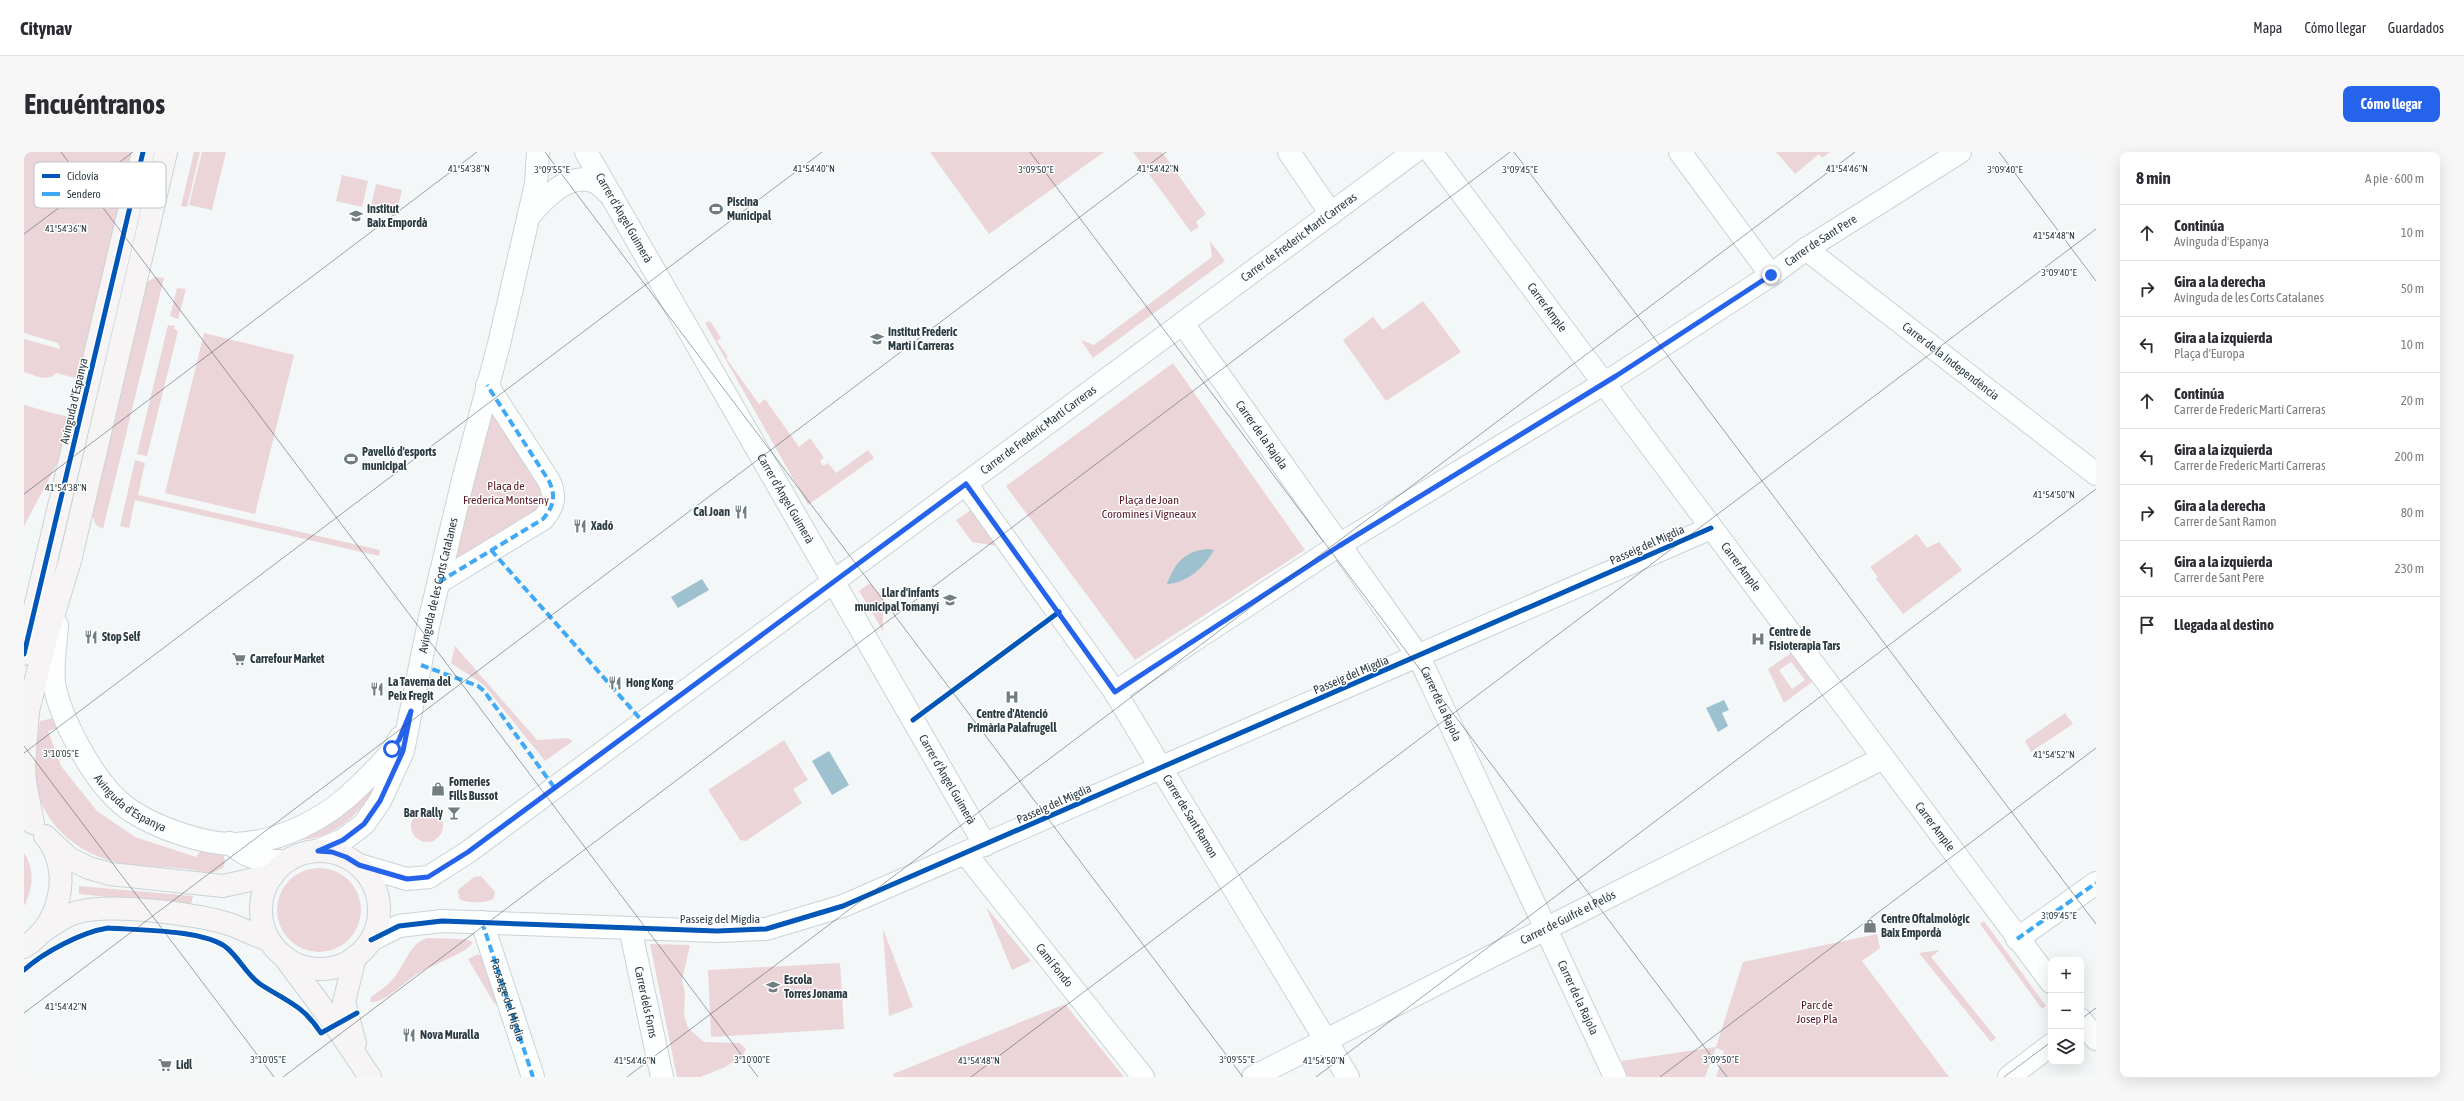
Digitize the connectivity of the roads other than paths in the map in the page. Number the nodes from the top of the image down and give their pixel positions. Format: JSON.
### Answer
{"nodes":[{"id":1,"x":142,"y":152,"type":"edge"},
{"id":2,"x":166,"y":152,"type":"edge"},
{"id":3,"x":538,"y":152,"type":"edge"},
{"id":4,"x":586,"y":152,"type":"edge"},
{"id":5,"x":1289,"y":152,"type":"edge"},
{"id":6,"x":1414,"y":152,"type":"edge"},
{"id":7,"x":1431,"y":152,"type":"edge"},
{"id":8,"x":1680,"y":152,"type":"edge"},
{"id":9,"x":1960,"y":152,"type":"edge"},
{"id":10,"x":140,"y":162,"type":"edge"},
{"id":11,"x":164,"y":162,"type":"edge"},
{"id":12,"x":612,"y":196,"type":"junction"},
{"id":13,"x":129,"y":208,"type":"edge"},
{"id":14,"x":154,"y":208,"type":"edge"},
{"id":15,"x":1332,"y":214,"type":"junction"},
{"id":16,"x":528,"y":218,"type":"junction"},
{"id":17,"x":1806,"y":249,"type":"junction"},
{"id":18,"x":1771,"y":275,"type":"junction"},
{"id":19,"x":1183,"y":324,"type":"junction"},
{"id":20,"x":1605,"y":384,"type":"junction"},
{"id":21,"x":487,"y":385,"type":"junction"},
{"id":22,"x":2096,"y":474,"type":"edge"},
{"id":23,"x":966,"y":484,"type":"junction"},
{"id":24,"x":1711,"y":528,"type":"junction"},
{"id":25,"x":1339,"y":546,"type":"junction"},
{"id":26,"x":439,"y":582,"type":"junction"},
{"id":27,"x":834,"y":582,"type":"junction"},
{"id":28,"x":59,"y":599,"type":"junction"},
{"id":29,"x":24,"y":654,"type":"edge"},
{"id":30,"x":1419,"y":657,"type":"junction"},
{"id":31,"x":1115,"y":692,"type":"junction"},
{"id":32,"x":411,"y":711,"type":"junction"},
{"id":33,"x":1883,"y":758,"type":"junction"},
{"id":34,"x":1162,"y":768,"type":"junction"},
{"id":35,"x":34,"y":825,"type":"edge"},
{"id":36,"x":230,"y":843,"type":"junction"},
{"id":37,"x":976,"y":849,"type":"junction"},
{"id":38,"x":318,"y":851,"type":"junction"},
{"id":39,"x":359,"y":865,"type":"junction"},
{"id":40,"x":280,"y":868,"type":"junction"},
{"id":41,"x":2096,"y":883,"type":"edge"},
{"id":42,"x":482,"y":922,"type":"junction"},
{"id":43,"x":1545,"y":927,"type":"junction"},
{"id":44,"x":630,"y":928,"type":"junction"},
{"id":45,"x":43,"y":931,"type":"junction"},
{"id":46,"x":2017,"y":939,"type":"junction"},
{"id":47,"x":269,"y":940,"type":"junction"},
{"id":48,"x":370,"y":940,"type":"junction"},
{"id":49,"x":24,"y":947,"type":"edge"},
{"id":50,"x":355,"y":957,"type":"junction"},
{"id":51,"x":286,"y":958,"type":"junction"},
{"id":52,"x":2048,"y":978,"type":"edge"},
{"id":53,"x":2084,"y":1024,"type":"edge"},
{"id":54,"x":2096,"y":1039,"type":"edge"},
{"id":55,"x":1326,"y":1040,"type":"junction"},
{"id":56,"x":2048,"y":1047,"type":"edge"},
{"id":57,"x":366,"y":1070,"type":"edge"},
{"id":58,"x":533,"y":1077,"type":"edge"},
{"id":59,"x":662,"y":1077,"type":"edge"},
{"id":60,"x":1143,"y":1077,"type":"edge"},
{"id":61,"x":1253,"y":1077,"type":"edge"},
{"id":62,"x":1348,"y":1077,"type":"edge"},
{"id":63,"x":1615,"y":1077,"type":"edge"},
{"id":64,"x":2009,"y":1077,"type":"edge"}],
"edges":[{"from":1,"to":10,"type":"main road","name":"Avinguda d'Espanya"},
{"from":2,"to":11,"type":"main road","name":"Avinguda d'Espanya"},
{"from":3,"to":16,"type":"street","name":"Avinguda de les Corts Catalanes"},
{"from":4,"to":12,"type":"street","name":"Carrer d'Àngel Guimerà"},
{"from":5,"to":15,"type":"street"},
{"from":6,"to":15,"type":"street","name":"Carrer de Frederic Martí Carreras"},
{"from":7,"to":20,"type":"street","name":"Carrer Ample"},
{"from":8,"to":18,"type":"street"},
{"from":9,"to":17,"type":"street","name":"Carrer de Sant Pere"},
{"from":12,"to":16,"type":"street","name":"Avinguda de les Corts Catalanes"},
{"from":12,"to":27,"type":"street","name":"Carrer d'Àngel Guimerà"},
{"from":13,"to":29,"type":"main road","name":"Avinguda d'Espanya"},
{"from":14,"to":28,"type":"main road","name":"Avinguda d'Espanya"},
{"from":15,"to":19,"type":"street","name":"Carrer de Frederic Martí Carreras"},
{"from":16,"to":21,"type":"street","name":"Avinguda de les Corts Catalanes"},
{"from":17,"to":18,"type":"street","name":"Carrer de Sant Pere"},
{"from":17,"to":22,"type":"street","name":"Carrer de la Independència"},
{"from":18,"to":20,"type":"street","name":"Carrer de Sant Pere"},
{"from":19,"to":23,"type":"street","name":"Carrer de Frederic Martí Carreras"},
{"from":19,"to":25,"type":"street","name":"Carrer de la Rajola"},
{"from":20,"to":24,"type":"street","name":"Carrer Ample"},
{"from":20,"to":25,"type":"street","name":"Carrer de Sant Pere"},
{"from":21,"to":26,"type":"street","name":"Avinguda de les Corts Catalanes"},
{"from":21,"to":26,"type":"street"},
{"from":23,"to":27,"type":"street","name":"Carrer de Frederic Martí Carreras"},
{"from":23,"to":31,"type":"street","name":"Carrer de Sant Ramon"},
{"from":24,"to":30,"type":"street","name":"Passeig del Migdia"},
{"from":24,"to":33,"type":"street","name":"Carrer Ample"},
{"from":25,"to":30,"type":"street","name":"Carrer de la Rajola"},
{"from":25,"to":31,"type":"street","name":"Carrer de Sant Pere"},
{"from":26,"to":32,"type":"street","name":"Avinguda de les Corts Catalanes"},
{"from":27,"to":37,"type":"street","name":"Carrer d'Àngel Guimerà"},
{"from":27,"to":39,"type":"street","name":"Carrer de Frederic Martí Carreras"},
{"from":28,"to":35,"type":"main road","name":"Avinguda d'Espanya"},
{"from":28,"to":36,"type":"street","name":"Avinguda d'Espanya"},
{"from":30,"to":34,"type":"street","name":"Passeig del Migdia"},
{"from":30,"to":43,"type":"street","name":"Carrer de la Rajola"},
{"from":31,"to":34,"type":"street","name":"Carrer de Sant Ramon"},
{"from":32,"to":36,"type":"street","name":"Avinguda d'Espanya"},
{"from":32,"to":38,"type":"street","name":"Avinguda de les Corts Catalanes"},
{"from":33,"to":43,"type":"street","name":"Carrer de Guifré el Pelós"},
{"from":33,"to":46,"type":"street","name":"Carrer Ample"},
{"from":34,"to":37,"type":"street","name":"Passeig del Migdia"},
{"from":34,"to":55,"type":"street","name":"Carrer de Sant Ramon"},
{"from":35,"to":40,"type":"main road"},
{"from":35,"to":45,"type":"main road","name":"Avinguda d'Espanya"},
{"from":36,"to":40,"type":"street","name":"Avinguda d'Espanya"},
{"from":37,"to":44,"type":"street","name":"Passeig del Migdia"},
{"from":37,"to":60,"type":"street","name":"Camí Fondo"},
{"from":38,"to":39,"type":"main road"},
{"from":38,"to":40,"type":"main road"},
{"from":39,"to":48,"type":"main road"},
{"from":40,"to":47,"type":"main road"},
{"from":41,"to":46,"type":"street"},
{"from":42,"to":44,"type":"street","name":"Passeig del Migdia"},
{"from":42,"to":48,"type":"street","name":"Passeig del Migdia"},
{"from":42,"to":58,"type":"street","name":"Passatge del Migdia"},
{"from":43,"to":55,"type":"street","name":"Carrer de Guifré el Pelós"},
{"from":43,"to":63,"type":"street","name":"Carrer de la Rajola"},
{"from":44,"to":59,"type":"street","name":"Carrer dels Forns"},
{"from":45,"to":47,"type":"main road"},
{"from":45,"to":49,"type":"main road"},
{"from":46,"to":52,"type":"street","name":"Carrer Ample"},
{"from":47,"to":51,"type":"main road"},
{"from":48,"to":50,"type":"main road"},
{"from":50,"to":51,"type":"main road"},
{"from":50,"to":57,"type":"main road"},
{"from":51,"to":57,"type":"main road"},
{"from":53,"to":54,"type":"street"},
{"from":55,"to":61,"type":"street","name":"Carrer de Guifré el Pelós"},
{"from":55,"to":62,"type":"street","name":"Carrer de Sant Ramon"},
{"from":56,"to":64,"type":"street"}]}
